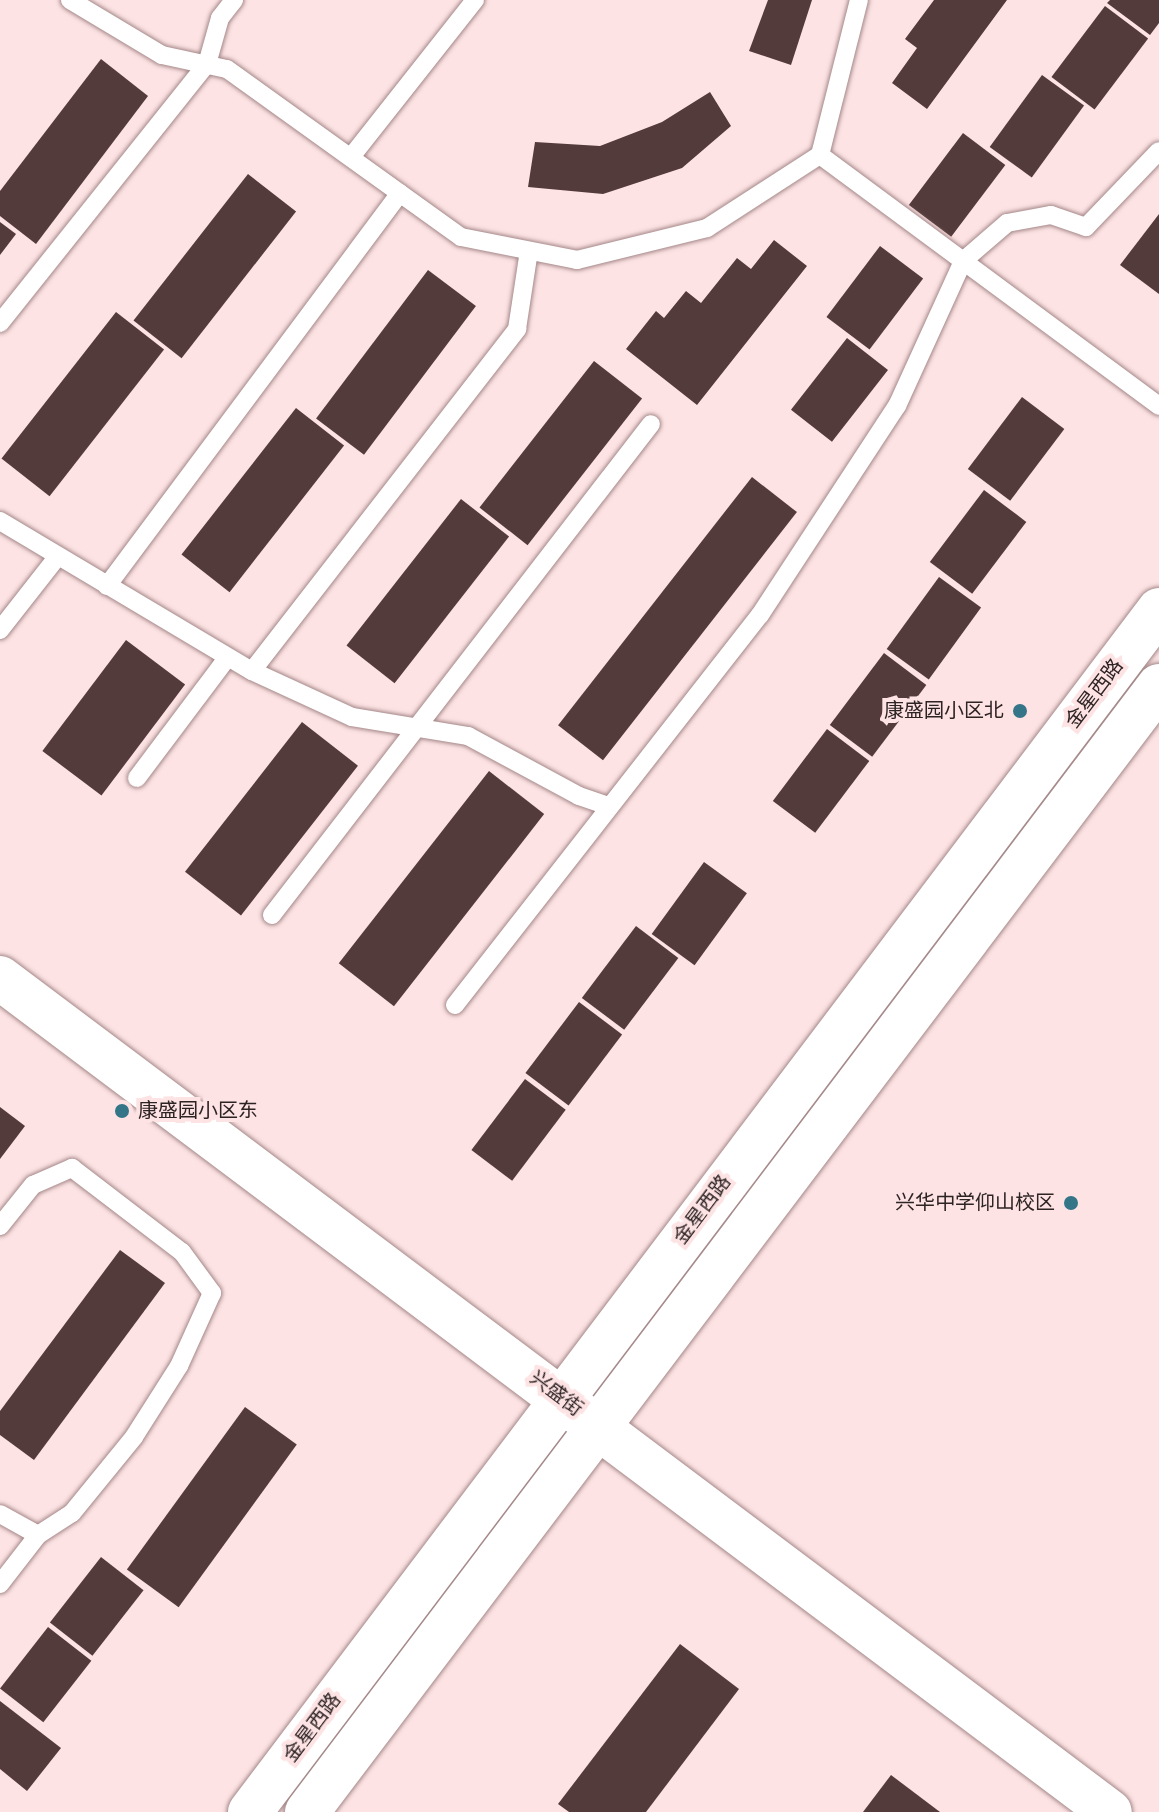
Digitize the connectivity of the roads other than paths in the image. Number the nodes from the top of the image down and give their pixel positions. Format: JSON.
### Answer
{"nodes":[{"id":1,"x":70,"y":0,"type":"edge"},
{"id":2,"x":234,"y":0,"type":"edge"},
{"id":3,"x":475,"y":0,"type":"edge"},
{"id":4,"x":859,"y":0,"type":"edge"},
{"id":5,"x":207,"y":64,"type":"junction"},
{"id":6,"x":1159,"y":151,"type":"edge"},
{"id":7,"x":820,"y":155,"type":"junction"},
{"id":8,"x":351,"y":157,"type":"junction"},
{"id":9,"x":400,"y":193,"type":"junction"},
{"id":10,"x":529,"y":251,"type":"junction"},
{"id":11,"x":963,"y":261,"type":"junction"},
{"id":12,"x":0,"y":323,"type":"edge"},
{"id":13,"x":1159,"y":406,"type":"edge"},
{"id":14,"x":651,"y":424,"type":"dead end"},
{"id":15,"x":0,"y":521,"type":"edge"},
{"id":16,"x":58,"y":556,"type":"junction"},
{"id":17,"x":107,"y":586,"type":"junction"},
{"id":18,"x":1159,"y":610,"type":"edge"},
{"id":19,"x":0,"y":630,"type":"edge"},
{"id":20,"x":227,"y":658,"type":"junction"},
{"id":21,"x":252,"y":671,"type":"junction"},
{"id":22,"x":1159,"y":686,"type":"edge"},
{"id":23,"x":418,"y":728,"type":"junction"},
{"id":24,"x":137,"y":778,"type":"dead end"},
{"id":25,"x":608,"y":806,"type":"junction"},
{"id":26,"x":272,"y":915,"type":"dead end"},
{"id":27,"x":0,"y":978,"type":"edge"},
{"id":28,"x":455,"y":1005,"type":"dead end"},
{"id":29,"x":0,"y":1226,"type":"edge"},
{"id":30,"x":560,"y":1397,"type":"junction"},
{"id":31,"x":602,"y":1428,"type":"junction"},
{"id":32,"x":0,"y":1514,"type":"edge"},
{"id":33,"x":38,"y":1535,"type":"junction"},
{"id":34,"x":0,"y":1584,"type":"edge"},
{"id":35,"x":250,"y":1812,"type":"edge"},
{"id":36,"x":307,"y":1812,"type":"edge"},
{"id":37,"x":1110,"y":1812,"type":"edge"}],
"edges":[{"from":1,"to":5,"type":"lane"},
{"from":2,"to":5,"type":"lane"},
{"from":3,"to":8,"type":"lane"},
{"from":4,"to":7,"type":"lane"},
{"from":5,"to":8,"type":"lane"},
{"from":5,"to":12,"type":"lane"},
{"from":6,"to":11,"type":"lane"},
{"from":7,"to":10,"type":"lane"},
{"from":7,"to":11,"type":"lane"},
{"from":8,"to":9,"type":"lane"},
{"from":9,"to":10,"type":"lane"},
{"from":9,"to":17,"type":"lane"},
{"from":10,"to":21,"type":"lane"},
{"from":11,"to":13,"type":"lane"},
{"from":11,"to":25,"type":"lane"},
{"from":14,"to":23,"type":"lane"},
{"from":15,"to":16,"type":"lane"},
{"from":16,"to":17,"type":"lane"},
{"from":16,"to":19,"type":"lane"},
{"from":17,"to":20,"type":"lane"},
{"from":18,"to":30,"type":"main road","name":"金星西路"},
{"from":20,"to":21,"type":"lane"},
{"from":20,"to":24,"type":"lane"},
{"from":21,"to":23,"type":"lane"},
{"from":22,"to":31,"type":"main road"},
{"from":23,"to":25,"type":"lane"},
{"from":23,"to":26,"type":"lane"},
{"from":25,"to":28,"type":"lane"},
{"from":27,"to":30,"type":"main road","name":"兴盛街"},
{"from":29,"to":33,"type":"lane"},
{"from":30,"to":31,"type":"main road","name":"兴盛街"},
{"from":30,"to":35,"type":"main road","name":"金星西路"},
{"from":31,"to":36,"type":"main road"},
{"from":31,"to":37,"type":"main road","name":"兴盛街"},
{"from":32,"to":33,"type":"lane"},
{"from":33,"to":34,"type":"lane"}]}
